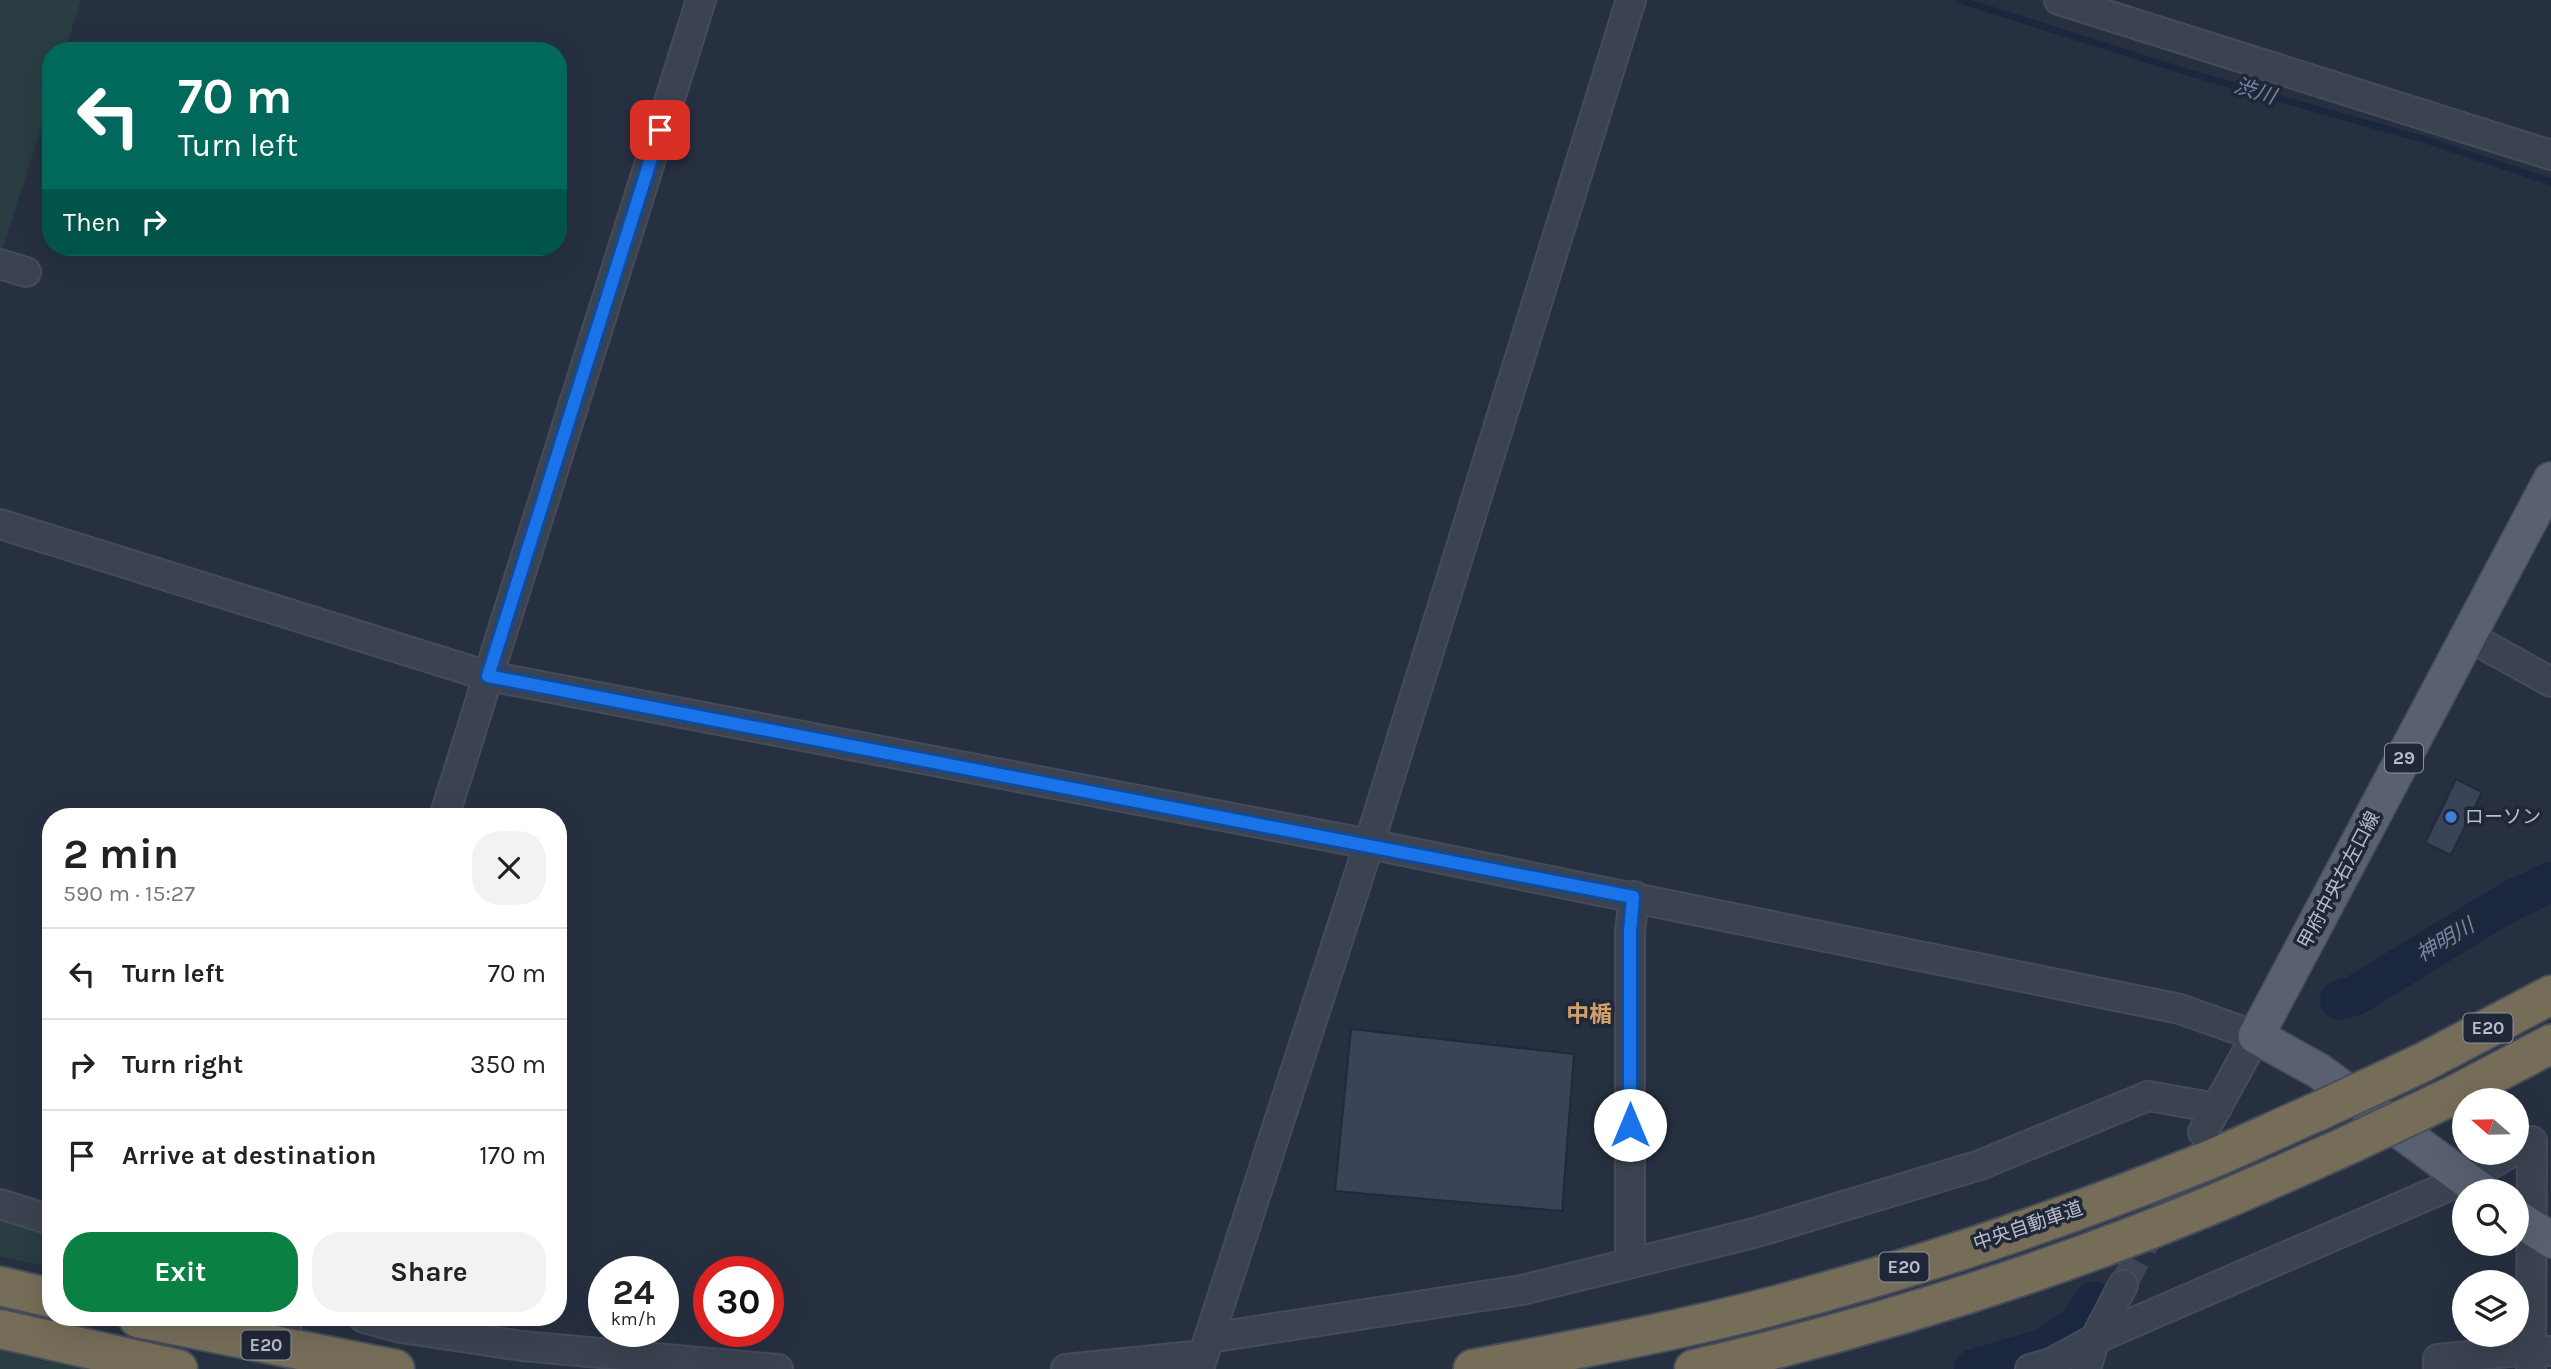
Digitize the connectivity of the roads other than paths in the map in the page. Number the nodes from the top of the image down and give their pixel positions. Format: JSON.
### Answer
{"nodes":[{"id":1,"x":701,"y":0,"type":"edge"},
{"id":2,"x":1631,"y":0,"type":"edge"},
{"id":3,"x":2059,"y":0,"type":"edge"},
{"id":4,"x":2551,"y":155,"type":"edge"},
{"id":5,"x":2551,"y":480,"type":"edge"},
{"id":6,"x":0,"y":524,"type":"edge"},
{"id":7,"x":2468,"y":636,"type":"junction"},
{"id":8,"x":488,"y":676,"type":"junction"},
{"id":9,"x":2551,"y":682,"type":"edge"},
{"id":10,"x":447,"y":808,"type":"edge"},
{"id":11,"x":1369,"y":844,"type":"junction"},
{"id":12,"x":1633,"y":897,"type":"junction"},
{"id":13,"x":2551,"y":995,"type":"edge"},
{"id":14,"x":2256,"y":1036,"type":"junction"},
{"id":15,"x":2551,"y":1044,"type":"edge"},
{"id":16,"x":2529,"y":1159,"type":"edge"},
{"id":17,"x":2498,"y":1166,"type":"edge"},
{"id":18,"x":2466,"y":1179,"type":"edge"},
{"id":19,"x":2482,"y":1179,"type":"edge"},
{"id":20,"x":2452,"y":1194,"type":"edge"},
{"id":21,"x":0,"y":1204,"type":"edge"},
{"id":22,"x":42,"y":1217,"type":"edge"},
{"id":23,"x":2537,"y":1223,"type":"edge"},
{"id":24,"x":1630,"y":1263,"type":"junction"},
{"id":25,"x":2123,"y":1284,"type":"tunnel mouth"},
{"id":26,"x":0,"y":1286,"type":"edge"},
{"id":27,"x":42,"y":1296,"type":"edge"},
{"id":28,"x":178,"y":1326,"type":"edge"},
{"id":29,"x":394,"y":1326,"type":"edge"},
{"id":30,"x":0,"y":1329,"type":"edge"},
{"id":31,"x":2095,"y":1339,"type":"junction"},
{"id":32,"x":1204,"y":1354,"type":"edge"},
{"id":33,"x":2537,"y":1357,"type":"edge"},
{"id":34,"x":178,"y":1369,"type":"edge"},
{"id":35,"x":395,"y":1369,"type":"edge"},
{"id":36,"x":778,"y":1369,"type":"edge"},
{"id":37,"x":1066,"y":1369,"type":"edge"},
{"id":38,"x":1473,"y":1369,"type":"edge"},
{"id":39,"x":1694,"y":1369,"type":"edge"},
{"id":40,"x":2031,"y":1369,"type":"edge"},
{"id":41,"x":2086,"y":1369,"type":"edge"},
{"id":42,"x":2438,"y":1369,"type":"edge"}],
"edges":[{"from":1,"to":8,"type":"street"},
{"from":2,"to":11,"type":"street"},
{"from":3,"to":4,"type":"street"},
{"from":5,"to":7,"type":"main road","name":"甲府中央右左口線","number":"29"},
{"from":6,"to":8,"type":"street"},
{"from":7,"to":9,"type":"street"},
{"from":7,"to":14,"type":"main road","name":"甲府中央右左口線","number":"29"},
{"from":8,"to":10,"type":"street"},
{"from":8,"to":11,"type":"street"},
{"from":11,"to":12,"type":"street"},
{"from":11,"to":32,"type":"street"},
{"from":12,"to":14,"type":"street"},
{"from":12,"to":24,"type":"street"},
{"from":13,"to":38,"type":"highway","name":"中央自動車道","number":"E20","bridge":true},
{"from":14,"to":18,"type":"main road"},
{"from":14,"to":24,"type":"street"},
{"from":15,"to":39,"type":"highway","number":"E20","bridge":true},
{"from":16,"to":23,"type":"street"},
{"from":17,"to":19,"type":"street"},
{"from":20,"to":31,"type":"street"},
{"from":21,"to":22,"type":"street"},
{"from":23,"to":33,"type":"street"},
{"from":24,"to":32,"type":"street"},
{"from":25,"to":31,"type":"street"},
{"from":26,"to":27,"type":"highway"},
{"from":28,"to":35,"type":"highway","number":"E20"},
{"from":29,"to":36,"type":"street"},
{"from":30,"to":34,"type":"highway"},
{"from":31,"to":40,"type":"street"},
{"from":31,"to":41,"type":"street"},
{"from":32,"to":37,"type":"street"},
{"from":33,"to":42,"type":"street"}]}
